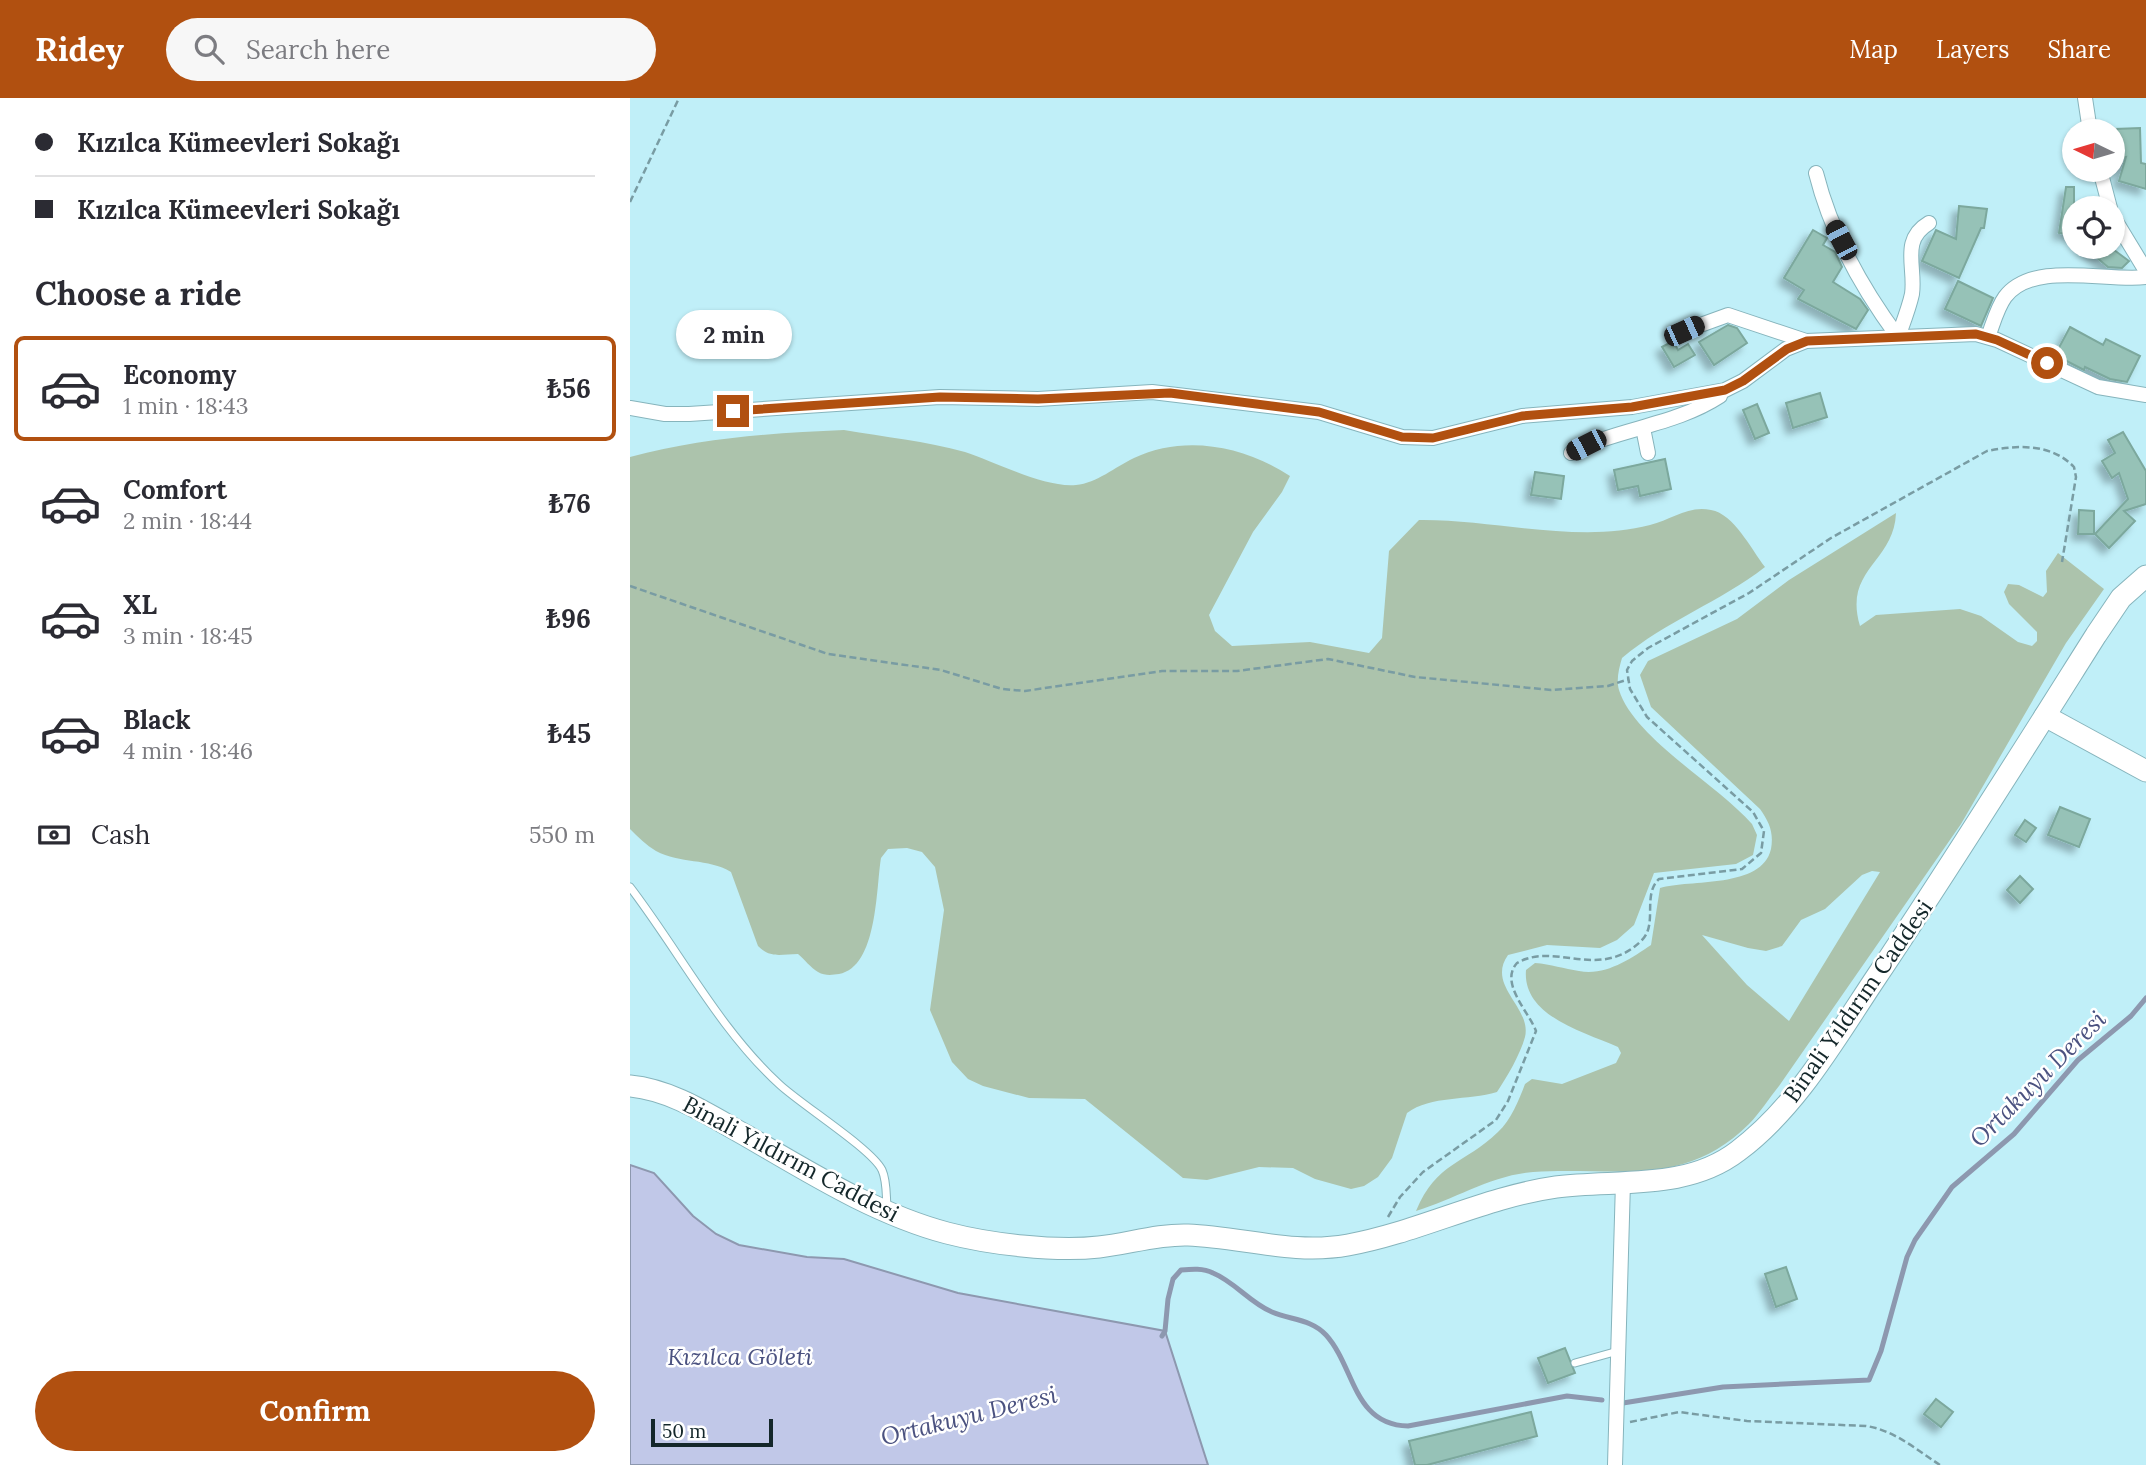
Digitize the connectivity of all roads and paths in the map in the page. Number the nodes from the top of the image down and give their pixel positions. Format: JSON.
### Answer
{"nodes":[{"id":1,"x":679,"y":98,"type":"edge"},
{"id":2,"x":2085,"y":98,"type":"edge"},
{"id":3,"x":2088,"y":119,"type":"edge"},
{"id":4,"x":1816,"y":173,"type":"dead end"},
{"id":5,"x":630,"y":202,"type":"edge"},
{"id":6,"x":1929,"y":223,"type":"dead end"},
{"id":7,"x":2125,"y":236,"type":"edge"},
{"id":8,"x":2146,"y":271,"type":"edge"},
{"id":9,"x":2146,"y":277,"type":"edge"},
{"id":10,"x":1684,"y":331,"type":"dead end"},
{"id":11,"x":1898,"y":337,"type":"junction"},
{"id":12,"x":1988,"y":337,"type":"junction"},
{"id":13,"x":1807,"y":341,"type":"junction"},
{"id":14,"x":1732,"y":388,"type":"junction"},
{"id":15,"x":2146,"y":395,"type":"edge"},
{"id":16,"x":630,"y":408,"type":"edge"},
{"id":17,"x":1643,"y":428,"type":"junction"},
{"id":18,"x":1571,"y":453,"type":"dead end"},
{"id":19,"x":1648,"y":453,"type":"dead end"},
{"id":20,"x":2062,"y":562,"type":"dead end"},
{"id":21,"x":2146,"y":576,"type":"edge"},
{"id":22,"x":630,"y":586,"type":"edge"},
{"id":23,"x":1629,"y":678,"type":"junction"},
{"id":24,"x":2045,"y":716,"type":"junction"},
{"id":25,"x":2146,"y":771,"type":"edge"},
{"id":26,"x":630,"y":887,"type":"edge"},
{"id":27,"x":630,"y":1086,"type":"edge"},
{"id":28,"x":1623,"y":1182,"type":"junction"},
{"id":29,"x":887,"y":1212,"type":"junction"},
{"id":30,"x":1376,"y":1238,"type":"junction"},
{"id":31,"x":1618,"y":1351,"type":"junction"},
{"id":32,"x":1575,"y":1363,"type":"dead end"},
{"id":33,"x":1618,"y":1425,"type":"junction"},
{"id":34,"x":1615,"y":1465,"type":"edge"},
{"id":35,"x":1940,"y":1465,"type":"edge"}],
"edges":[{"from":1,"to":5,"type":"path"},
{"from":2,"to":3,"type":"street"},
{"from":4,"to":11,"type":"street"},
{"from":6,"to":11,"type":"street"},
{"from":7,"to":8,"type":"street"},
{"from":9,"to":12,"type":"street"},
{"from":10,"to":13,"type":"street"},
{"from":11,"to":12,"type":"street"},
{"from":11,"to":13,"type":"street"},
{"from":12,"to":15,"type":"street"},
{"from":13,"to":14,"type":"street"},
{"from":14,"to":16,"type":"street"},
{"from":14,"to":17,"type":"street"},
{"from":17,"to":18,"type":"street"},
{"from":17,"to":19,"type":"street"},
{"from":20,"to":23,"type":"path"},
{"from":21,"to":24,"type":"street","name":"Binali Yıldırım Caddesi"},
{"from":22,"to":23,"type":"path"},
{"from":23,"to":30,"type":"path"},
{"from":24,"to":25,"type":"street"},
{"from":24,"to":28,"type":"street","name":"Binali Yıldırım Caddesi"},
{"from":26,"to":29,"type":"lane"},
{"from":27,"to":29,"type":"street","name":"Binali Yıldırım Caddesi"},
{"from":28,"to":30,"type":"street","name":"Binali Yıldırım Caddesi"},
{"from":28,"to":31,"type":"street"},
{"from":29,"to":30,"type":"street","name":"Binali Yıldırım Caddesi"},
{"from":31,"to":32,"type":"lane"},
{"from":31,"to":33,"type":"street"},
{"from":33,"to":34,"type":"street"},
{"from":33,"to":35,"type":"path"}]}
